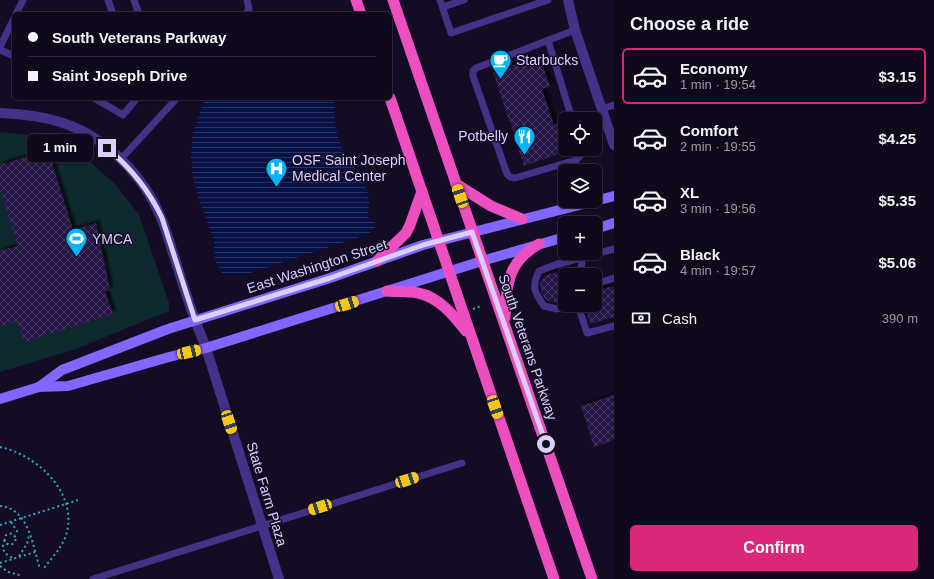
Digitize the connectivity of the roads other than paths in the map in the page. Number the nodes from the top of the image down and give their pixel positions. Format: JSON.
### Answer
{"nodes":[{"id":1,"x":23,"y":0,"type":"edge"},
{"id":2,"x":108,"y":0,"type":"edge"},
{"id":3,"x":134,"y":0,"type":"edge"},
{"id":4,"x":247,"y":0,"type":"edge"},
{"id":5,"x":356,"y":0,"type":"edge"},
{"id":6,"x":393,"y":0,"type":"edge"},
{"id":7,"x":440,"y":0,"type":"edge"},
{"id":8,"x":464,"y":0,"type":"edge"},
{"id":9,"x":548,"y":0,"type":"edge"},
{"id":10,"x":568,"y":0,"type":"edge"},
{"id":11,"x":442,"y":7,"type":"junction"},
{"id":12,"x":17,"y":12,"type":"edge"},
{"id":13,"x":112,"y":12,"type":"edge"},
{"id":14,"x":138,"y":12,"type":"edge"},
{"id":15,"x":247,"y":12,"type":"edge"},
{"id":16,"x":360,"y":12,"type":"edge"},
{"id":17,"x":12,"y":22,"type":"edge"},
{"id":18,"x":575,"y":30,"type":"junction"},
{"id":19,"x":548,"y":40,"type":"junction"},
{"id":20,"x":0,"y":48,"type":"edge"},
{"id":21,"x":12,"y":55,"type":"edge"},
{"id":22,"x":97,"y":100,"type":"edge"},
{"id":23,"x":135,"y":100,"type":"edge"},
{"id":24,"x":168,"y":100,"type":"edge"},
{"id":25,"x":175,"y":100,"type":"edge"},
{"id":26,"x":391,"y":100,"type":"edge"},
{"id":27,"x":614,"y":105,"type":"edge"},
{"id":28,"x":170,"y":106,"type":"junction"},
{"id":29,"x":601,"y":109,"type":"junction"},
{"id":30,"x":570,"y":112,"type":"edge"},
{"id":31,"x":0,"y":113,"type":"edge"},
{"id":32,"x":606,"y":121,"type":"junction"},
{"id":33,"x":602,"y":122,"type":"edge"},
{"id":34,"x":614,"y":145,"type":"edge"},
{"id":35,"x":580,"y":156,"type":"edge"},
{"id":36,"x":121,"y":159,"type":"junction"},
{"id":37,"x":456,"y":184,"type":"junction"},
{"id":38,"x":422,"y":191,"type":"junction"},
{"id":39,"x":614,"y":196,"type":"edge"},
{"id":40,"x":522,"y":219,"type":"junction"},
{"id":41,"x":614,"y":223,"type":"edge"},
{"id":42,"x":602,"y":226,"type":"edge"},
{"id":43,"x":472,"y":232,"type":"junction"},
{"id":44,"x":558,"y":239,"type":"edge"},
{"id":45,"x":439,"y":240,"type":"junction"},
{"id":46,"x":539,"y":244,"type":"junction"},
{"id":47,"x":614,"y":249,"type":"edge"},
{"id":48,"x":602,"y":252,"type":"edge"},
{"id":49,"x":572,"y":260,"type":"edge"},
{"id":50,"x":377,"y":261,"type":"junction"},
{"id":51,"x":482,"y":261,"type":"junction"},
{"id":52,"x":450,"y":271,"type":"junction"},
{"id":53,"x":614,"y":278,"type":"edge"},
{"id":54,"x":602,"y":282,"type":"edge"},
{"id":55,"x":387,"y":291,"type":"junction"},
{"id":56,"x":558,"y":309,"type":"edge"},
{"id":57,"x":580,"y":312,"type":"edge"},
{"id":58,"x":195,"y":320,"type":"junction"},
{"id":59,"x":505,"y":324,"type":"junction"},
{"id":60,"x":614,"y":326,"type":"edge"},
{"id":61,"x":471,"y":336,"type":"junction"},
{"id":62,"x":206,"y":348,"type":"junction"},
{"id":63,"x":38,"y":387,"type":"junction"},
{"id":64,"x":0,"y":399,"type":"edge"},
{"id":65,"x":462,"y":463,"type":"dead end"},
{"id":66,"x":262,"y":525,"type":"junction"},
{"id":67,"x":93,"y":579,"type":"edge"},
{"id":68,"x":279,"y":579,"type":"edge"},
{"id":69,"x":554,"y":579,"type":"edge"},
{"id":70,"x":592,"y":579,"type":"edge"}],
"edges":[{"from":1,"to":12,"type":"lane"},
{"from":2,"to":13,"type":"lane"},
{"from":3,"to":14,"type":"lane"},
{"from":4,"to":15,"type":"lane"},
{"from":5,"to":16,"type":"highway"},
{"from":6,"to":37,"type":"highway","name":"South Veterans Parkway"},
{"from":7,"to":11,"type":"lane"},
{"from":8,"to":11,"type":"lane"},
{"from":9,"to":11,"type":"lane"},
{"from":10,"to":18,"type":"street"},
{"from":17,"to":20,"type":"lane"},
{"from":18,"to":19,"type":"lane"},
{"from":18,"to":29,"type":"street"},
{"from":19,"to":30,"type":"lane"},
{"from":19,"to":35,"type":"lane"},
{"from":20,"to":21,"type":"lane"},
{"from":22,"to":23,"type":"lane"},
{"from":24,"to":28,"type":"lane"},
{"from":25,"to":28,"type":"lane"},
{"from":26,"to":38,"type":"highway"},
{"from":27,"to":29,"type":"lane"},
{"from":28,"to":36,"type":"lane"},
{"from":29,"to":32,"type":"street"},
{"from":31,"to":36,"type":"street","name":"State Farm Plaza"},
{"from":32,"to":33,"type":"lane"},
{"from":32,"to":34,"type":"street"},
{"from":36,"to":58,"type":"street","name":"State Farm Plaza"},
{"from":37,"to":40,"type":"highway"},
{"from":37,"to":43,"type":"highway","name":"South Veterans Parkway"},
{"from":38,"to":45,"type":"highway"},
{"from":38,"to":50,"type":"highway"},
{"from":39,"to":40,"type":"main road","name":"East Washington Street"},
{"from":40,"to":43,"type":"main road","name":"East Washington Street"},
{"from":41,"to":42,"type":"main road"},
{"from":43,"to":45,"type":"main road","name":"East Washington Street"},
{"from":43,"to":51,"type":"highway","name":"South Veterans Parkway"},
{"from":44,"to":46,"type":"main road","name":"East Washington Street"},
{"from":45,"to":50,"type":"main road","name":"East Washington Street"},
{"from":45,"to":52,"type":"highway"},
{"from":46,"to":51,"type":"main road","name":"East Washington Street"},
{"from":46,"to":59,"type":"highway"},
{"from":47,"to":48,"type":"lane"},
{"from":49,"to":56,"type":"lane"},
{"from":50,"to":58,"type":"main road","name":"East Washington Street"},
{"from":51,"to":52,"type":"main road","name":"East Washington Street"},
{"from":51,"to":59,"type":"highway","name":"South Veterans Parkway"},
{"from":52,"to":55,"type":"main road","name":"East Washington Street"},
{"from":52,"to":61,"type":"highway"},
{"from":53,"to":54,"type":"lane"},
{"from":55,"to":61,"type":"highway"},
{"from":55,"to":62,"type":"main road","name":"East Washington Street"},
{"from":57,"to":60,"type":"lane"},
{"from":58,"to":62,"type":"street","name":"State Farm Plaza"},
{"from":58,"to":63,"type":"main road","name":"East Washington Street"},
{"from":59,"to":70,"type":"highway","name":"South Veterans Parkway"},
{"from":61,"to":69,"type":"highway"},
{"from":62,"to":63,"type":"main road","name":"East Washington Street"},
{"from":62,"to":66,"type":"street","name":"State Farm Plaza"},
{"from":63,"to":64,"type":"main road","name":"East Washington Street"},
{"from":65,"to":66,"type":"lane"},
{"from":66,"to":67,"type":"lane"},
{"from":66,"to":68,"type":"street","name":"State Farm Plaza"}]}
